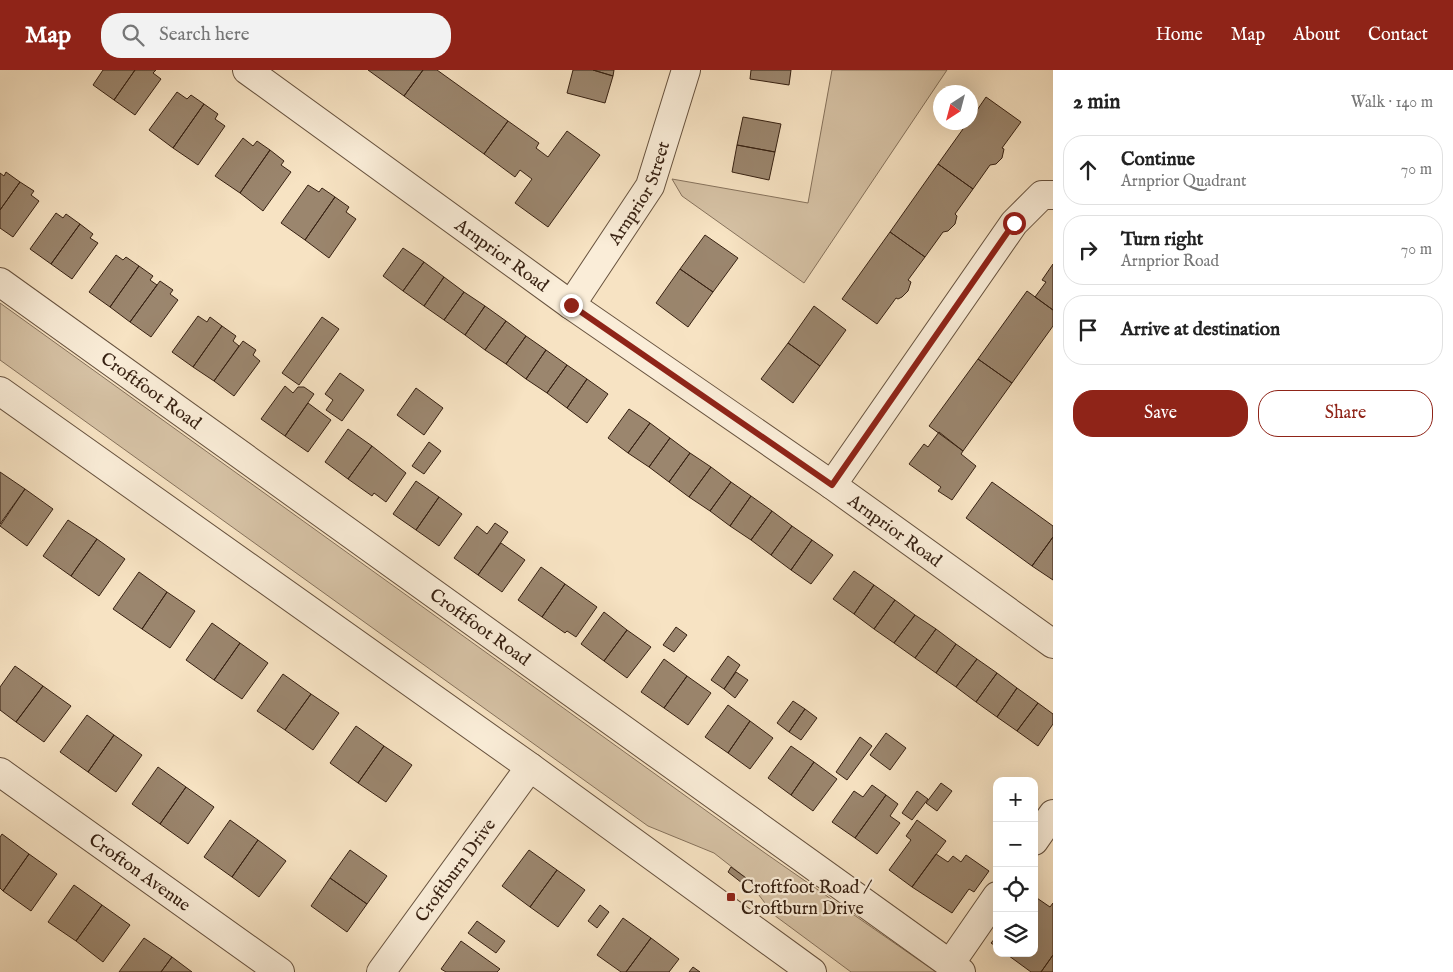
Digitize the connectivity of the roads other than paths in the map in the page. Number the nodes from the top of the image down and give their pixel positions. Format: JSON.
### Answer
{"nodes":[{"id":1,"x":247,"y":70,"type":"edge"},
{"id":2,"x":686,"y":70,"type":"edge"},
{"id":3,"x":1053,"y":194,"type":"edge"},
{"id":4,"x":0,"y":282,"type":"edge"},
{"id":5,"x":571,"y":305,"type":"junction"},
{"id":6,"x":0,"y":391,"type":"edge"},
{"id":7,"x":832,"y":485,"type":"junction"},
{"id":8,"x":1053,"y":644,"type":"edge"},
{"id":9,"x":530,"y":767,"type":"junction"},
{"id":10,"x":0,"y":772,"type":"edge"},
{"id":11,"x":1053,"y":814,"type":"edge"},
{"id":12,"x":1038,"y":835,"type":"edge"},
{"id":13,"x":993,"y":903,"type":"edge"},
{"id":14,"x":955,"y":968,"type":"edge"},
{"id":15,"x":280,"y":972,"type":"edge"},
{"id":16,"x":381,"y":972,"type":"edge"},
{"id":17,"x":812,"y":972,"type":"edge"}],
"edges":[{"from":1,"to":5,"type":"street","name":"Arnprior Road"},
{"from":2,"to":5,"type":"street","name":"Arnprior Street"},
{"from":3,"to":7,"type":"street"},
{"from":4,"to":14,"type":"street","name":"Croftfoot Road"},
{"from":5,"to":7,"type":"street","name":"Arnprior Road"},
{"from":6,"to":9,"type":"street"},
{"from":7,"to":8,"type":"street","name":"Arnprior Road"},
{"from":9,"to":16,"type":"street","name":"Croftburn Drive"},
{"from":9,"to":17,"type":"street"},
{"from":10,"to":15,"type":"street","name":"Crofton Avenue"},
{"from":11,"to":12,"type":"street"},
{"from":13,"to":14,"type":"street"}]}
